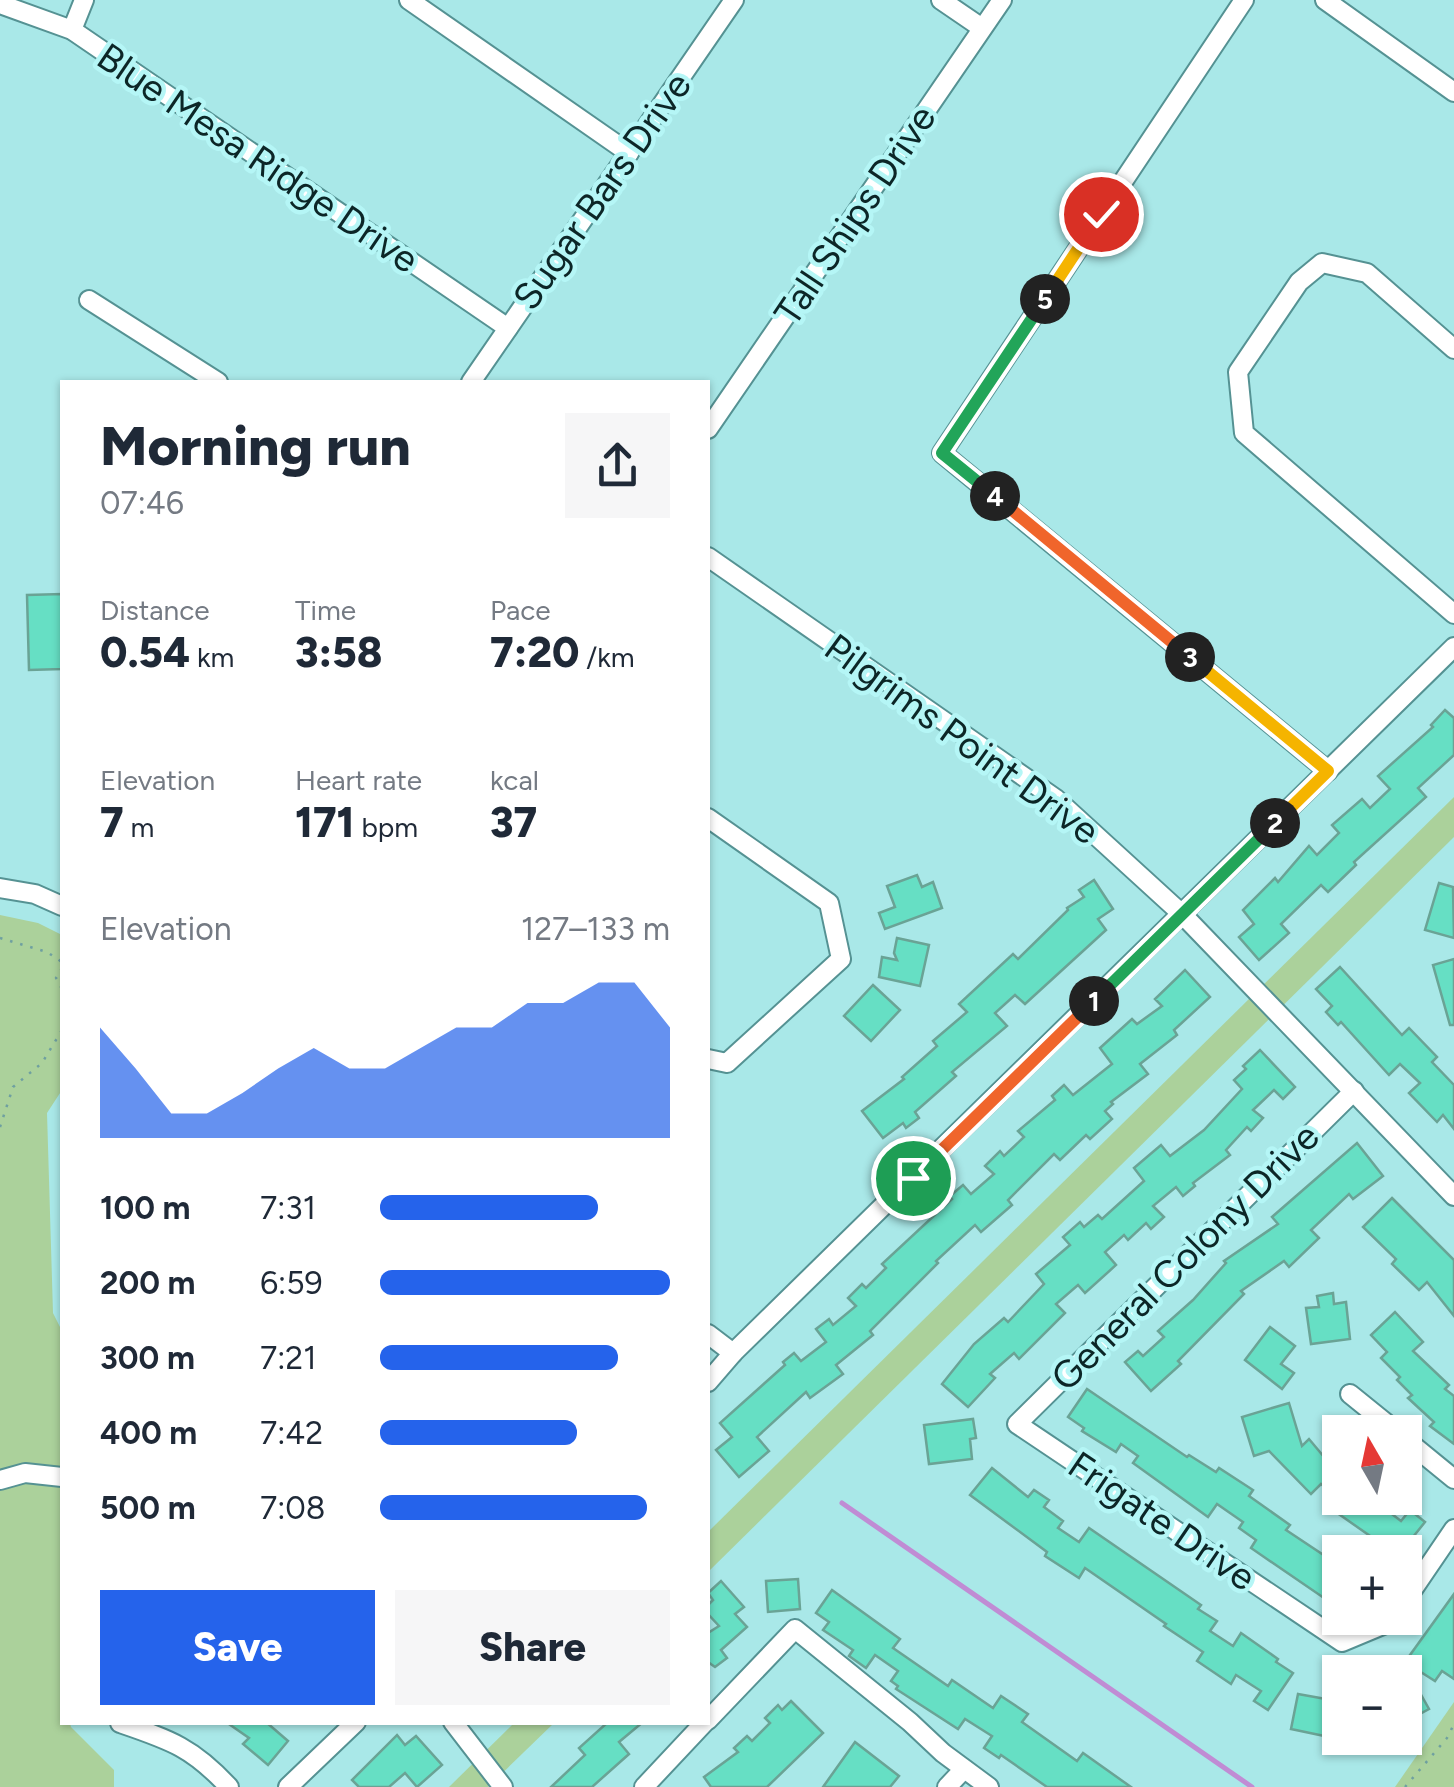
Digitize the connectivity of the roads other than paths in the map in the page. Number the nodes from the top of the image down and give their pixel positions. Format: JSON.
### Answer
{"nodes":[{"id":1,"x":84,"y":0,"type":"edge"},
{"id":2,"x":409,"y":0,"type":"edge"},
{"id":3,"x":734,"y":0,"type":"edge"},
{"id":4,"x":942,"y":0,"type":"edge"},
{"id":5,"x":1002,"y":0,"type":"edge"},
{"id":6,"x":1244,"y":0,"type":"edge"},
{"id":7,"x":1325,"y":0,"type":"edge"},
{"id":8,"x":0,"y":4,"type":"edge"},
{"id":9,"x":982,"y":28,"type":"junction"},
{"id":10,"x":72,"y":30,"type":"junction"},
{"id":11,"x":1454,"y":92,"type":"edge"},
{"id":12,"x":628,"y":153,"type":"junction"},
{"id":13,"x":89,"y":300,"type":"dead end"},
{"id":14,"x":508,"y":328,"type":"junction"},
{"id":15,"x":1454,"y":350,"type":"edge"},
{"id":16,"x":215,"y":380,"type":"edge"},
{"id":17,"x":472,"y":380,"type":"edge"},
{"id":18,"x":710,"y":426,"type":"edge"},
{"id":19,"x":710,"y":558,"type":"edge"},
{"id":20,"x":1454,"y":614,"type":"edge"},
{"id":21,"x":1454,"y":646,"type":"edge"},
{"id":22,"x":1328,"y":771,"type":"junction"},
{"id":23,"x":710,"y":819,"type":"edge"},
{"id":24,"x":0,"y":888,"type":"edge"},
{"id":25,"x":60,"y":905,"type":"edge"},
{"id":26,"x":1183,"y":915,"type":"junction"},
{"id":27,"x":710,"y":1059,"type":"edge"},
{"id":28,"x":1354,"y":1091,"type":"junction"},
{"id":29,"x":1454,"y":1196,"type":"edge"},
{"id":30,"x":710,"y":1336,"type":"edge"},
{"id":31,"x":733,"y":1353,"type":"junction"},
{"id":32,"x":710,"y":1380,"type":"edge"},
{"id":33,"x":1350,"y":1394,"type":"dead end"},
{"id":34,"x":1376,"y":1415,"type":"edge"},
{"id":35,"x":1016,"y":1424,"type":"joint"},
{"id":36,"x":1422,"y":1453,"type":"edge"},
{"id":37,"x":60,"y":1477,"type":"edge"},
{"id":38,"x":1454,"y":1478,"type":"edge"},
{"id":39,"x":0,"y":1480,"type":"edge"},
{"id":40,"x":1454,"y":1529,"type":"edge"},
{"id":41,"x":1422,"y":1576,"type":"edge"},
{"id":42,"x":1322,"y":1628,"type":"edge"},
{"id":43,"x":1332,"y":1635,"type":"edge"},
{"id":44,"x":1359,"y":1635,"type":"edge"},
{"id":45,"x":710,"y":1717,"type":"edge"},
{"id":46,"x":128,"y":1725,"type":"edge"},
{"id":47,"x":353,"y":1725,"type":"edge"},
{"id":48,"x":454,"y":1725,"type":"edge"},
{"id":49,"x":702,"y":1725,"type":"edge"},
{"id":50,"x":964,"y":1768,"type":"junction"},
{"id":51,"x":229,"y":1787,"type":"edge"},
{"id":52,"x":288,"y":1787,"type":"edge"},
{"id":53,"x":503,"y":1787,"type":"edge"},
{"id":54,"x":644,"y":1787,"type":"edge"},
{"id":55,"x":948,"y":1787,"type":"edge"},
{"id":56,"x":989,"y":1787,"type":"edge"}],
"edges":[{"from":1,"to":10,"type":"street"},
{"from":2,"to":12,"type":"street"},
{"from":3,"to":12,"type":"street","name":"Sugar Bars Drive"},
{"from":4,"to":9,"type":"street"},
{"from":5,"to":9,"type":"street","name":"Tall Ships Drive"},
{"from":6,"to":22,"type":"street"},
{"from":7,"to":11,"type":"street"},
{"from":8,"to":10,"type":"street","name":"Blue Mesa Ridge Drive"},
{"from":9,"to":18,"type":"street","name":"Tall Ships Drive"},
{"from":10,"to":14,"type":"street","name":"Blue Mesa Ridge Drive"},
{"from":12,"to":14,"type":"street","name":"Sugar Bars Drive"},
{"from":13,"to":16,"type":"street"},
{"from":14,"to":17,"type":"street","name":"Sugar Bars Drive"},
{"from":15,"to":20,"type":"street"},
{"from":19,"to":26,"type":"street","name":"Pilgrims Point Drive"},
{"from":21,"to":22,"type":"street"},
{"from":22,"to":26,"type":"street"},
{"from":23,"to":27,"type":"street"},
{"from":24,"to":25,"type":"street"},
{"from":26,"to":28,"type":"street","name":"Pilgrims Point Drive"},
{"from":26,"to":31,"type":"street"},
{"from":28,"to":29,"type":"street","name":"Pilgrims Point Drive"},
{"from":28,"to":35,"type":"street","name":"General Colony Drive"},
{"from":30,"to":31,"type":"street"},
{"from":31,"to":32,"type":"street"},
{"from":33,"to":34,"type":"street"},
{"from":35,"to":42,"type":"street","name":"Frigate Drive"},
{"from":36,"to":38,"type":"street"},
{"from":37,"to":39,"type":"street"},
{"from":40,"to":41,"type":"street"},
{"from":43,"to":44,"type":"street","name":"Frigate Drive"},
{"from":45,"to":50,"type":"street"},
{"from":46,"to":51,"type":"street"},
{"from":47,"to":52,"type":"street"},
{"from":48,"to":53,"type":"street"},
{"from":49,"to":54,"type":"street"},
{"from":50,"to":55,"type":"street"},
{"from":50,"to":56,"type":"street"}]}
